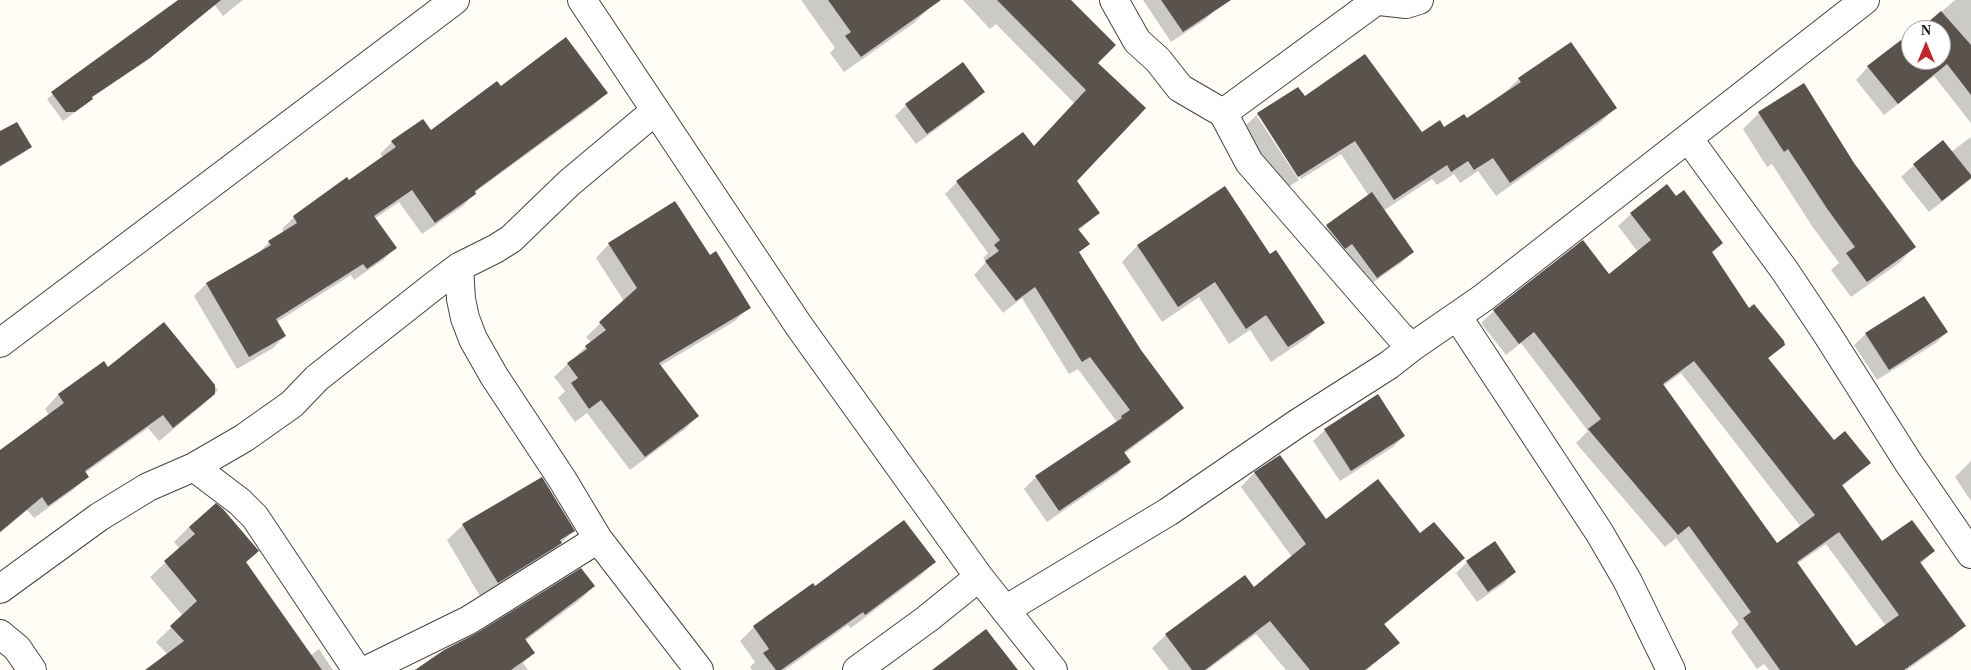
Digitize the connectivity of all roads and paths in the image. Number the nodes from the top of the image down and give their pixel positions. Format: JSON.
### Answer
{"nodes":[{"id":1,"x":455,"y":0,"type":"edge"},
{"id":2,"x":582,"y":0,"type":"edge"},
{"id":3,"x":1114,"y":0,"type":"edge"},
{"id":4,"x":1419,"y":0,"type":"edge"},
{"id":5,"x":1865,"y":0,"type":"edge"},
{"id":6,"x":1374,"y":1,"type":"edge"},
{"id":7,"x":655,"y":111,"type":"junction"},
{"id":8,"x":1223,"y":113,"type":"junction"},
{"id":9,"x":1688,"y":138,"type":"junction"},
{"id":10,"x":459,"y":267,"type":"junction"},
{"id":11,"x":1457,"y":316,"type":"junction"},
{"id":12,"x":0,"y":343,"type":"edge"},
{"id":13,"x":1412,"y":347,"type":"junction"},
{"id":14,"x":194,"y":467,"type":"junction"},
{"id":15,"x":598,"y":540,"type":"junction"},
{"id":16,"x":1971,"y":554,"type":"edge"},
{"id":17,"x":979,"y":577,"type":"junction"},
{"id":18,"x":0,"y":589,"type":"edge"},
{"id":19,"x":1005,"y":610,"type":"junction"},
{"id":20,"x":0,"y":634,"type":"edge"},
{"id":21,"x":32,"y":670,"type":"edge"},
{"id":22,"x":357,"y":670,"type":"edge"},
{"id":23,"x":367,"y":670,"type":"edge"},
{"id":24,"x":699,"y":670,"type":"edge"},
{"id":25,"x":857,"y":670,"type":"edge"},
{"id":26,"x":1053,"y":670,"type":"edge"},
{"id":27,"x":1671,"y":670,"type":"edge"}],
"edges":[{"from":1,"to":12,"type":"street"},
{"from":2,"to":7,"type":"street"},
{"from":3,"to":8,"type":"street"},
{"from":4,"to":6,"type":"street"},
{"from":5,"to":9,"type":"street"},
{"from":6,"to":8,"type":"street"},
{"from":7,"to":10,"type":"street"},
{"from":7,"to":17,"type":"street"},
{"from":8,"to":13,"type":"street"},
{"from":9,"to":11,"type":"street"},
{"from":9,"to":16,"type":"street"},
{"from":10,"to":14,"type":"street"},
{"from":10,"to":15,"type":"street"},
{"from":11,"to":13,"type":"street"},
{"from":11,"to":27,"type":"street"},
{"from":13,"to":19,"type":"street"},
{"from":14,"to":18,"type":"street"},
{"from":14,"to":22,"type":"street"},
{"from":15,"to":23,"type":"street"},
{"from":15,"to":24,"type":"street"},
{"from":17,"to":19,"type":"street"},
{"from":17,"to":25,"type":"street"},
{"from":19,"to":26,"type":"street"},
{"from":20,"to":21,"type":"street"}]}
